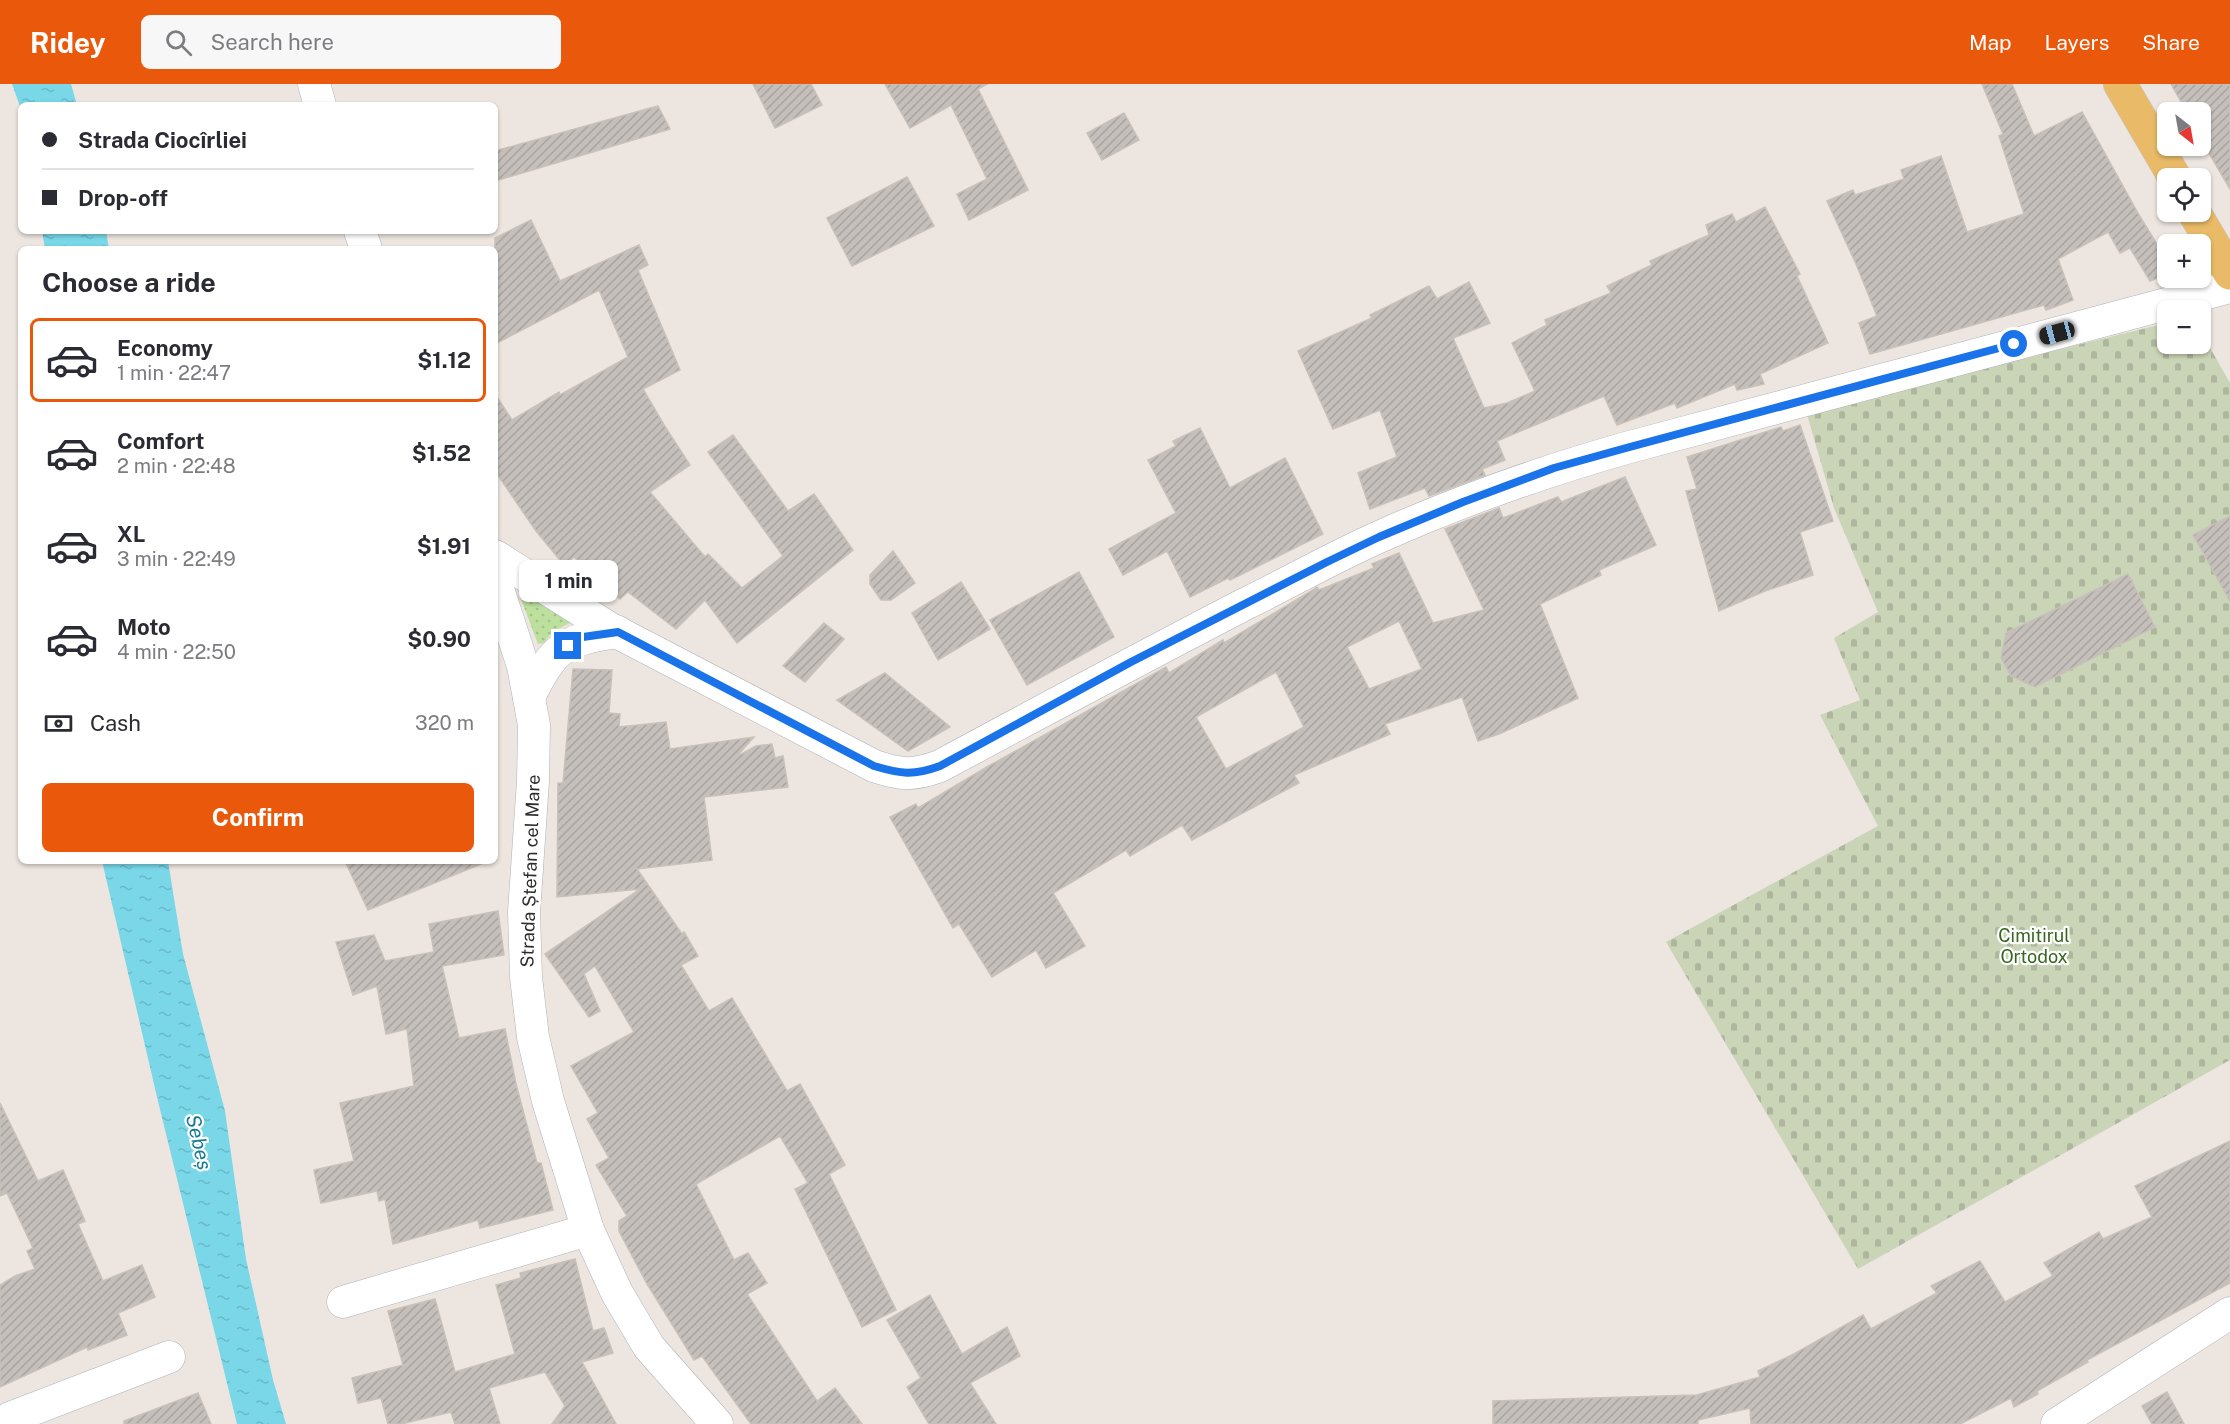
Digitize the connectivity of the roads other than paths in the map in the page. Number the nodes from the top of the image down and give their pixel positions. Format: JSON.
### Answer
{"nodes":[{"id":1,"x":314,"y":84,"type":"edge"},
{"id":2,"x":2120,"y":84,"type":"edge"},
{"id":3,"x":319,"y":102,"type":"edge"},
{"id":4,"x":2169,"y":168,"type":"edge"},
{"id":5,"x":2200,"y":222,"type":"edge"},
{"id":6,"x":2230,"y":273,"type":"edge"},
{"id":7,"x":2230,"y":287,"type":"edge"},
{"id":8,"x":498,"y":558,"type":"edge"},
{"id":9,"x":498,"y":589,"type":"edge"},
{"id":10,"x":618,"y":632,"type":"junction"},
{"id":11,"x":529,"y":697,"type":"junction"},
{"id":12,"x":588,"y":1230,"type":"junction"},
{"id":13,"x":343,"y":1302,"type":"dead end"},
{"id":14,"x":2230,"y":1313,"type":"edge"},
{"id":15,"x":169,"y":1357,"type":"dead end"},
{"id":16,"x":8,"y":1416,"type":"edge"},
{"id":17,"x":717,"y":1424,"type":"edge"},
{"id":18,"x":2057,"y":1424,"type":"edge"}],
"edges":[{"from":1,"to":3,"type":"street"},
{"from":2,"to":4,"type":"main road"},
{"from":5,"to":6,"type":"main road"},
{"from":7,"to":10,"type":"street"},
{"from":8,"to":10,"type":"street"},
{"from":9,"to":11,"type":"street","name":"Strada Ștefan cel Mare"},
{"from":10,"to":11,"type":"street"},
{"from":11,"to":12,"type":"street","name":"Strada Ștefan cel Mare"},
{"from":12,"to":13,"type":"street"},
{"from":12,"to":17,"type":"street","name":"Strada Ștefan cel Mare"},
{"from":14,"to":18,"type":"street"},
{"from":15,"to":16,"type":"street"}]}
